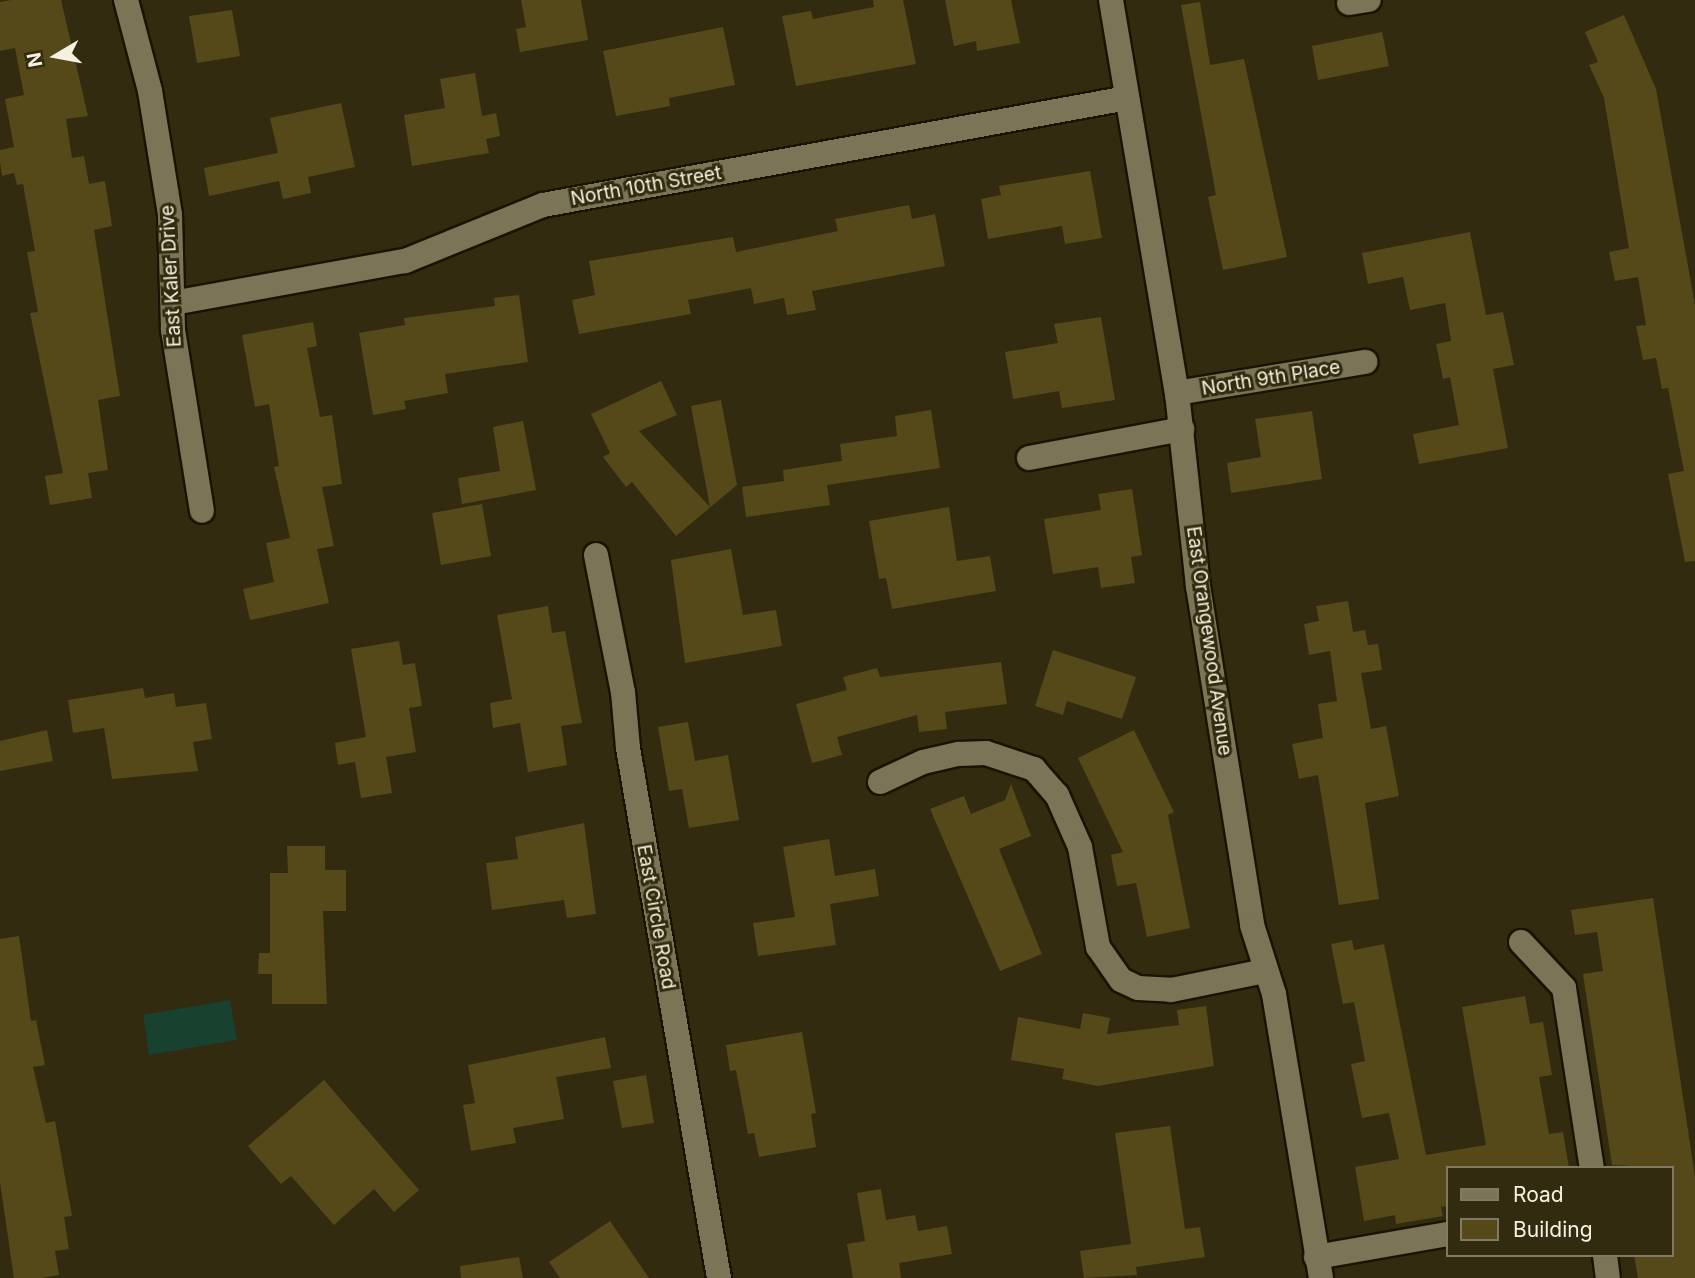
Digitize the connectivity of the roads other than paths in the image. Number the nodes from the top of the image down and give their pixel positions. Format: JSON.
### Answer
{"nodes":[{"id":1,"x":127,"y":0,"type":"edge"},
{"id":2,"x":1111,"y":0,"type":"edge"},
{"id":3,"x":1127,"y":98,"type":"junction"},
{"id":4,"x":173,"y":303,"type":"junction"},
{"id":5,"x":1365,"y":362,"type":"dead end"},
{"id":6,"x":1177,"y":393,"type":"junction"},
{"id":7,"x":1182,"y":429,"type":"junction"},
{"id":8,"x":1029,"y":458,"type":"dead end"},
{"id":9,"x":202,"y":512,"type":"dead end"},
{"id":10,"x":596,"y":555,"type":"dead end"},
{"id":11,"x":880,"y":782,"type":"dead end"},
{"id":12,"x":1521,"y":942,"type":"dead end"},
{"id":13,"x":1264,"y":971,"type":"junction"},
{"id":14,"x":1591,"y":1166,"type":"edge"},
{"id":15,"x":1446,"y":1235,"type":"edge"},
{"id":16,"x":1605,"y":1257,"type":"edge"},
{"id":17,"x":1318,"y":1267,"type":"edge"},
{"id":18,"x":719,"y":1278,"type":"edge"},
{"id":19,"x":1608,"y":1278,"type":"edge"}],
"edges":[{"from":1,"to":4,"type":"street","name":"East Kaler Drive"},
{"from":2,"to":3,"type":"street","name":"East Orangewood Avenue"},
{"from":3,"to":4,"type":"street","name":"North 10th Street"},
{"from":3,"to":6,"type":"street","name":"East Orangewood Avenue"},
{"from":4,"to":9,"type":"street","name":"East Kaler Drive"},
{"from":5,"to":6,"type":"street","name":"North 9th Place"},
{"from":6,"to":7,"type":"street","name":"East Orangewood Avenue"},
{"from":7,"to":8,"type":"street"},
{"from":7,"to":13,"type":"street","name":"East Orangewood Avenue"},
{"from":10,"to":18,"type":"street","name":"East Circle Road"},
{"from":11,"to":13,"type":"street"},
{"from":12,"to":14,"type":"street"},
{"from":13,"to":17,"type":"street","name":"East Orangewood Avenue"},
{"from":15,"to":17,"type":"street"},
{"from":16,"to":19,"type":"street"}]}
